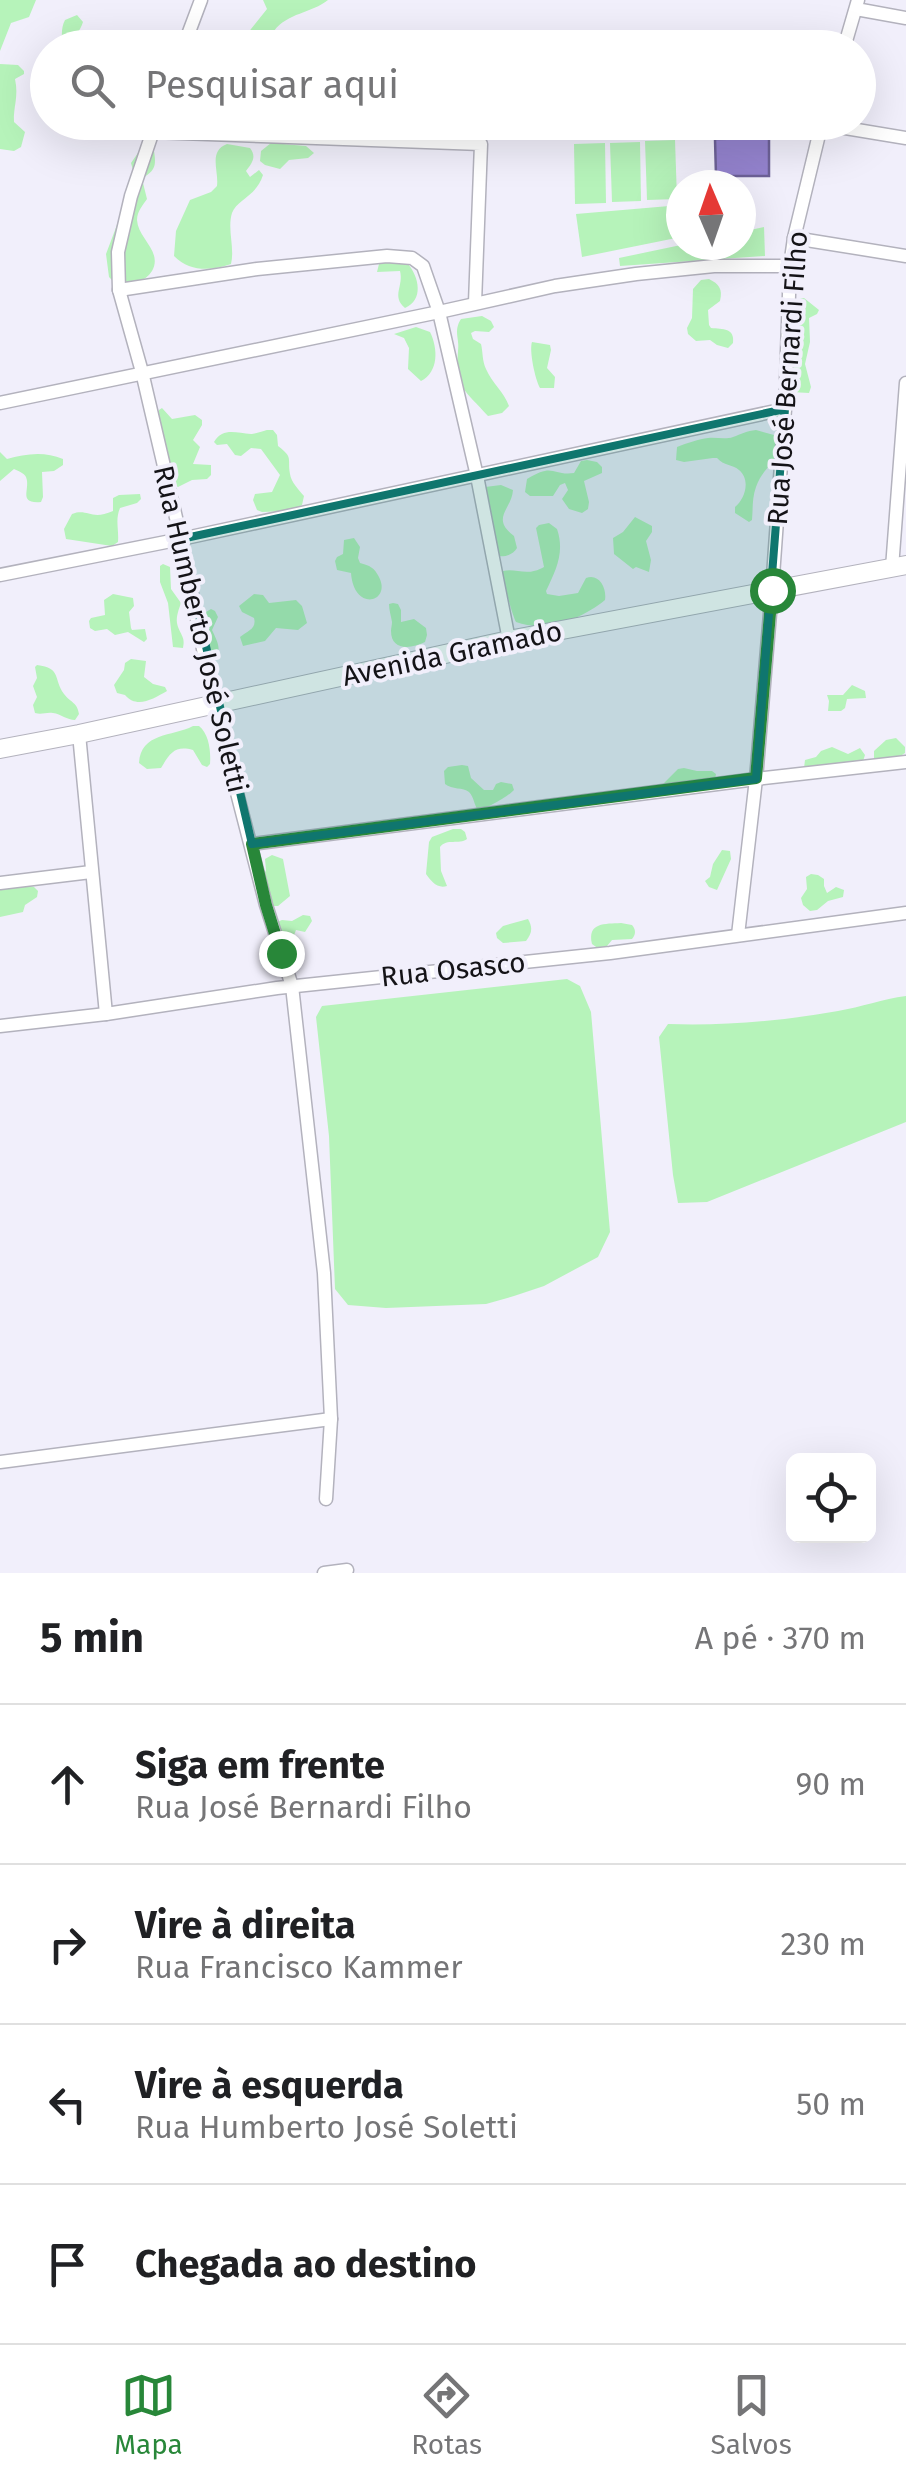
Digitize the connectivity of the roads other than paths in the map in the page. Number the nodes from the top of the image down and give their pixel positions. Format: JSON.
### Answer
{"nodes":[{"id":1,"x":200,"y":0,"type":"edge"},
{"id":2,"x":857,"y":4,"type":"edge"},
{"id":3,"x":906,"y":18,"type":"edge"},
{"id":4,"x":189,"y":30,"type":"edge"},
{"id":5,"x":849,"y":30,"type":"edge"},
{"id":6,"x":876,"y":133,"type":"edge"},
{"id":7,"x":906,"y":138,"type":"edge"},
{"id":8,"x":150,"y":140,"type":"edge"},
{"id":9,"x":404,"y":140,"type":"edge"},
{"id":10,"x":818,"y":140,"type":"edge"},
{"id":11,"x":794,"y":238,"type":"junction"},
{"id":12,"x":906,"y":256,"type":"edge"},
{"id":13,"x":790,"y":266,"type":"junction"},
{"id":14,"x":119,"y":290,"type":"junction"},
{"id":15,"x":475,"y":304,"type":"junction"},
{"id":16,"x":440,"y":312,"type":"junction"},
{"id":17,"x":142,"y":372,"type":"junction"},
{"id":18,"x":906,"y":383,"type":"edge"},
{"id":19,"x":0,"y":402,"type":"edge"},
{"id":20,"x":785,"y":410,"type":"junction"},
{"id":21,"x":477,"y":476,"type":"junction"},
{"id":22,"x":181,"y":539,"type":"junction"},
{"id":23,"x":899,"y":567,"type":"edge"},
{"id":24,"x":0,"y":575,"type":"edge"},
{"id":25,"x":772,"y":590,"type":"junction"},
{"id":26,"x":509,"y":640,"type":"junction"},
{"id":27,"x":214,"y":704,"type":"junction"},
{"id":28,"x":78,"y":734,"type":"junction"},
{"id":29,"x":0,"y":749,"type":"edge"},
{"id":30,"x":906,"y":762,"type":"edge"},
{"id":31,"x":756,"y":778,"type":"junction"},
{"id":32,"x":252,"y":844,"type":"junction"},
{"id":33,"x":90,"y":872,"type":"junction"},
{"id":34,"x":0,"y":883,"type":"edge"},
{"id":35,"x":906,"y":914,"type":"edge"},
{"id":36,"x":738,"y":935,"type":"junction"},
{"id":37,"x":292,"y":986,"type":"junction"},
{"id":38,"x":106,"y":1014,"type":"junction"},
{"id":39,"x":0,"y":1026,"type":"edge"},
{"id":40,"x":331,"y":1419,"type":"junction"},
{"id":41,"x":0,"y":1462,"type":"edge"},
{"id":42,"x":326,"y":1499,"type":"dead end"},
{"id":43,"x":347,"y":1570,"type":"dead end"},
{"id":44,"x":324,"y":1573,"type":"edge"}],
"edges":[{"from":1,"to":4,"type":"street"},
{"from":2,"to":3,"type":"street"},
{"from":2,"to":5,"type":"street"},
{"from":6,"to":7,"type":"street"},
{"from":8,"to":14,"type":"street","name":"Rua Humberto José Soletti"},
{"from":9,"to":15,"type":"street"},
{"from":10,"to":11,"type":"street","name":"Rua José Bernardi Filho"},
{"from":11,"to":12,"type":"street"},
{"from":11,"to":13,"type":"street","name":"Rua José Bernardi Filho"},
{"from":13,"to":15,"type":"street"},
{"from":13,"to":20,"type":"street","name":"Rua José Bernardi Filho"},
{"from":14,"to":16,"type":"street"},
{"from":14,"to":17,"type":"street","name":"Rua Humberto José Soletti"},
{"from":15,"to":16,"type":"street"},
{"from":16,"to":17,"type":"street"},
{"from":16,"to":21,"type":"street"},
{"from":17,"to":19,"type":"street"},
{"from":17,"to":22,"type":"street","name":"Rua Humberto José Soletti"},
{"from":18,"to":23,"type":"street"},
{"from":20,"to":21,"type":"street"},
{"from":20,"to":25,"type":"street","name":"Rua José Bernardi Filho"},
{"from":21,"to":22,"type":"street"},
{"from":21,"to":26,"type":"street"},
{"from":22,"to":24,"type":"street"},
{"from":22,"to":27,"type":"street","name":"Rua Humberto José Soletti"},
{"from":23,"to":25,"type":"street","name":"Avenida Gramado"},
{"from":25,"to":26,"type":"street","name":"Avenida Gramado"},
{"from":25,"to":31,"type":"street","name":"Rua José Bernardi Filho"},
{"from":26,"to":27,"type":"street","name":"Avenida Gramado"},
{"from":27,"to":28,"type":"street","name":"Avenida Gramado"},
{"from":27,"to":32,"type":"street","name":"Rua Humberto José Soletti"},
{"from":28,"to":29,"type":"street","name":"Avenida Gramado"},
{"from":28,"to":33,"type":"street"},
{"from":30,"to":31,"type":"street"},
{"from":31,"to":32,"type":"street"},
{"from":31,"to":36,"type":"street","name":"Rua José Bernardi Filho"},
{"from":32,"to":37,"type":"street","name":"Rua Humberto José Soletti"},
{"from":33,"to":34,"type":"street"},
{"from":33,"to":38,"type":"street"},
{"from":35,"to":36,"type":"street","name":"Rua Osasco"},
{"from":36,"to":37,"type":"street","name":"Rua Osasco"},
{"from":37,"to":38,"type":"street","name":"Rua Osasco"},
{"from":37,"to":40,"type":"street","name":"Rua Humberto José Soletti"},
{"from":38,"to":39,"type":"street","name":"Rua Osasco"},
{"from":40,"to":41,"type":"street"},
{"from":40,"to":42,"type":"street","name":"Rua Humberto José Soletti"},
{"from":43,"to":44,"type":"street"}]}
